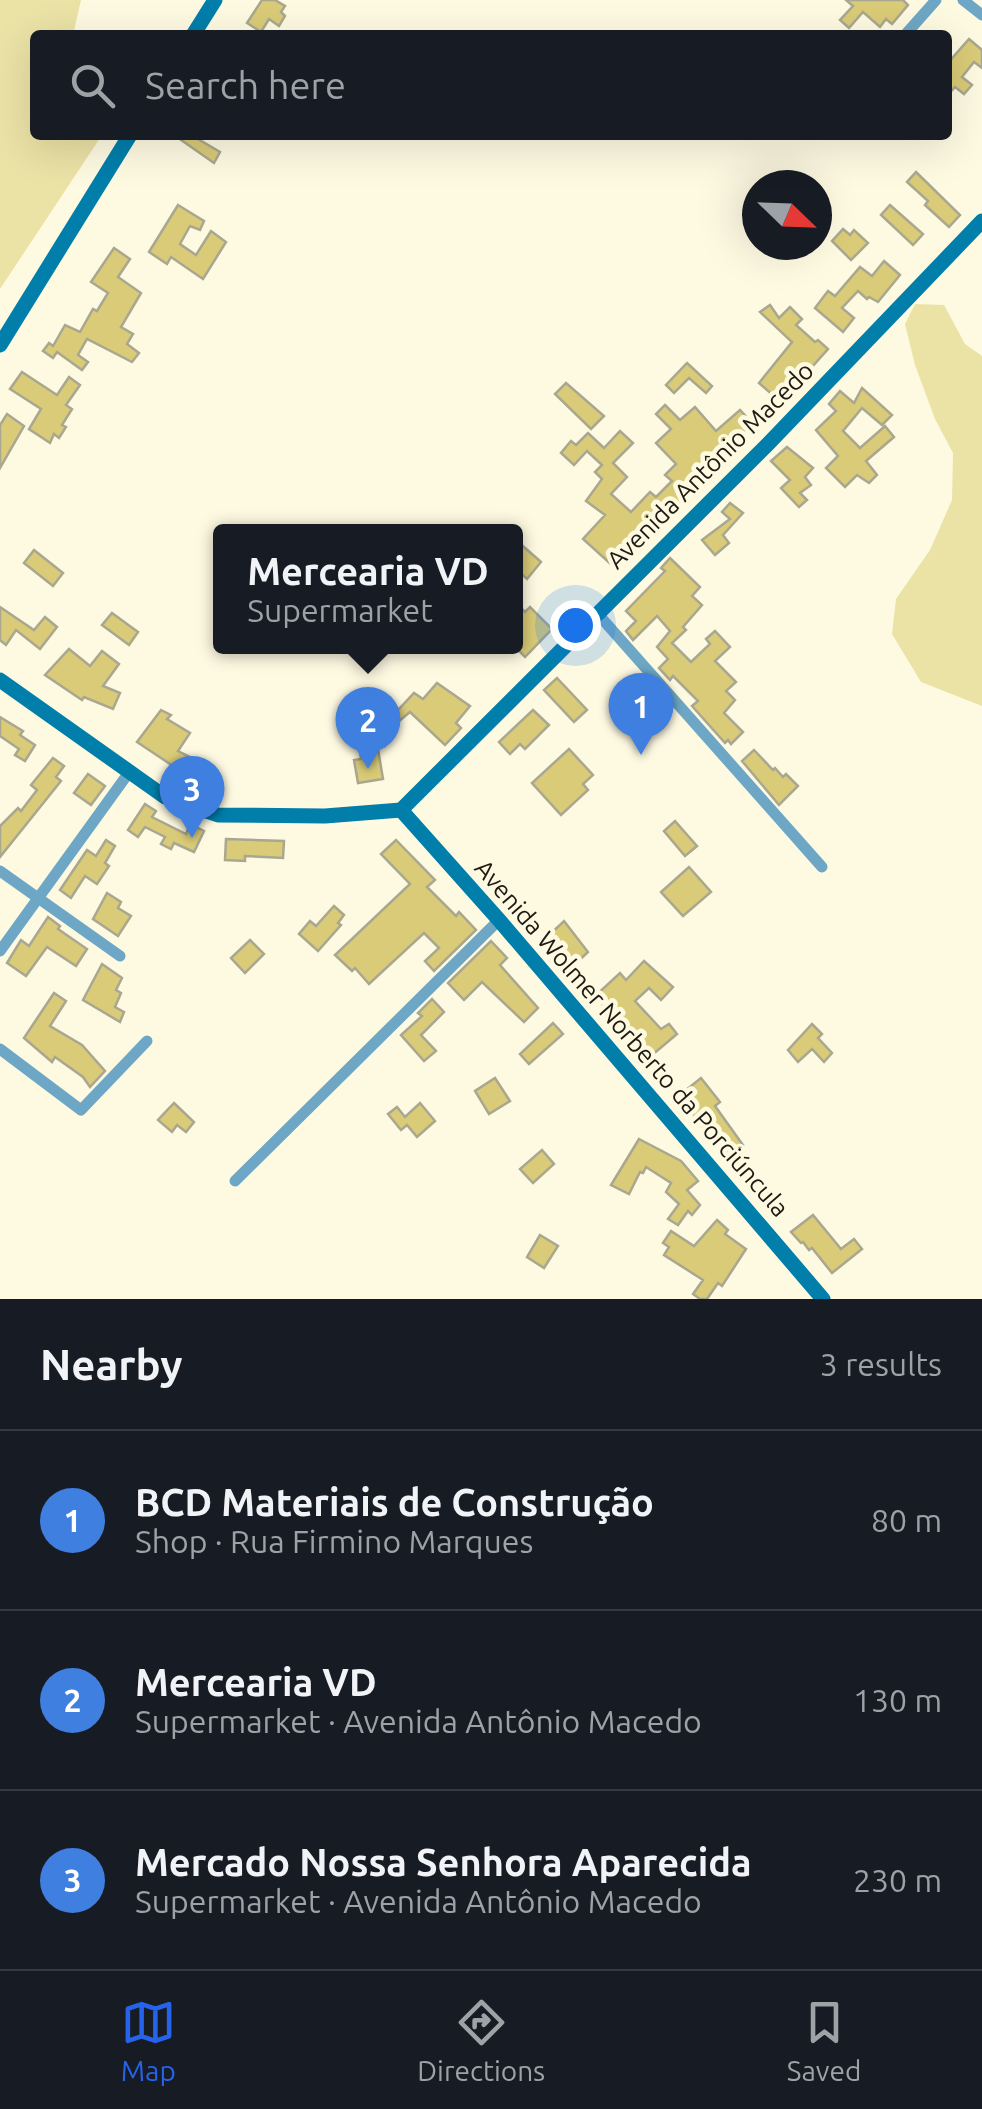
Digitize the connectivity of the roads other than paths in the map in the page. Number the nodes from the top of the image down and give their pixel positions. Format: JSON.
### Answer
{"nodes":[{"id":1,"x":216,"y":0,"type":"edge"},
{"id":2,"x":936,"y":0,"type":"edge"},
{"id":3,"x":963,"y":0,"type":"edge"},
{"id":4,"x":982,"y":15,"type":"edge"},
{"id":5,"x":196,"y":30,"type":"edge"},
{"id":6,"x":909,"y":30,"type":"edge"},
{"id":7,"x":127,"y":140,"type":"edge"},
{"id":8,"x":982,"y":222,"type":"edge"},
{"id":9,"x":0,"y":345,"type":"edge"},
{"id":10,"x":597,"y":613,"type":"junction"},
{"id":11,"x":0,"y":680,"type":"edge"},
{"id":12,"x":130,"y":772,"type":"junction"},
{"id":13,"x":401,"y":810,"type":"junction"},
{"id":14,"x":822,"y":867,"type":"dead end"},
{"id":15,"x":0,"y":871,"type":"edge"},
{"id":16,"x":38,"y":898,"type":"junction"},
{"id":17,"x":499,"y":920,"type":"junction"},
{"id":18,"x":0,"y":952,"type":"edge"},
{"id":19,"x":120,"y":956,"type":"dead end"},
{"id":20,"x":147,"y":1041,"type":"dead end"},
{"id":21,"x":0,"y":1050,"type":"edge"},
{"id":22,"x":235,"y":1182,"type":"dead end"},
{"id":23,"x":823,"y":1299,"type":"edge"}],
"edges":[{"from":1,"to":5,"type":"street"},
{"from":2,"to":6,"type":"street"},
{"from":3,"to":4,"type":"street"},
{"from":7,"to":9,"type":"street"},
{"from":8,"to":10,"type":"street","name":"Avenida Antônio Macedo"},
{"from":10,"to":13,"type":"street","name":"Avenida Antônio Macedo"},
{"from":10,"to":14,"type":"street"},
{"from":11,"to":12,"type":"street"},
{"from":12,"to":13,"type":"street"},
{"from":12,"to":16,"type":"street"},
{"from":13,"to":17,"type":"street","name":"Avenida Wolmer Norberto da Porciúncula"},
{"from":15,"to":16,"type":"street"},
{"from":16,"to":18,"type":"street"},
{"from":16,"to":19,"type":"street"},
{"from":17,"to":22,"type":"street"},
{"from":17,"to":23,"type":"street","name":"Avenida Wolmer Norberto da Porciúncula"},
{"from":20,"to":21,"type":"street"}]}
